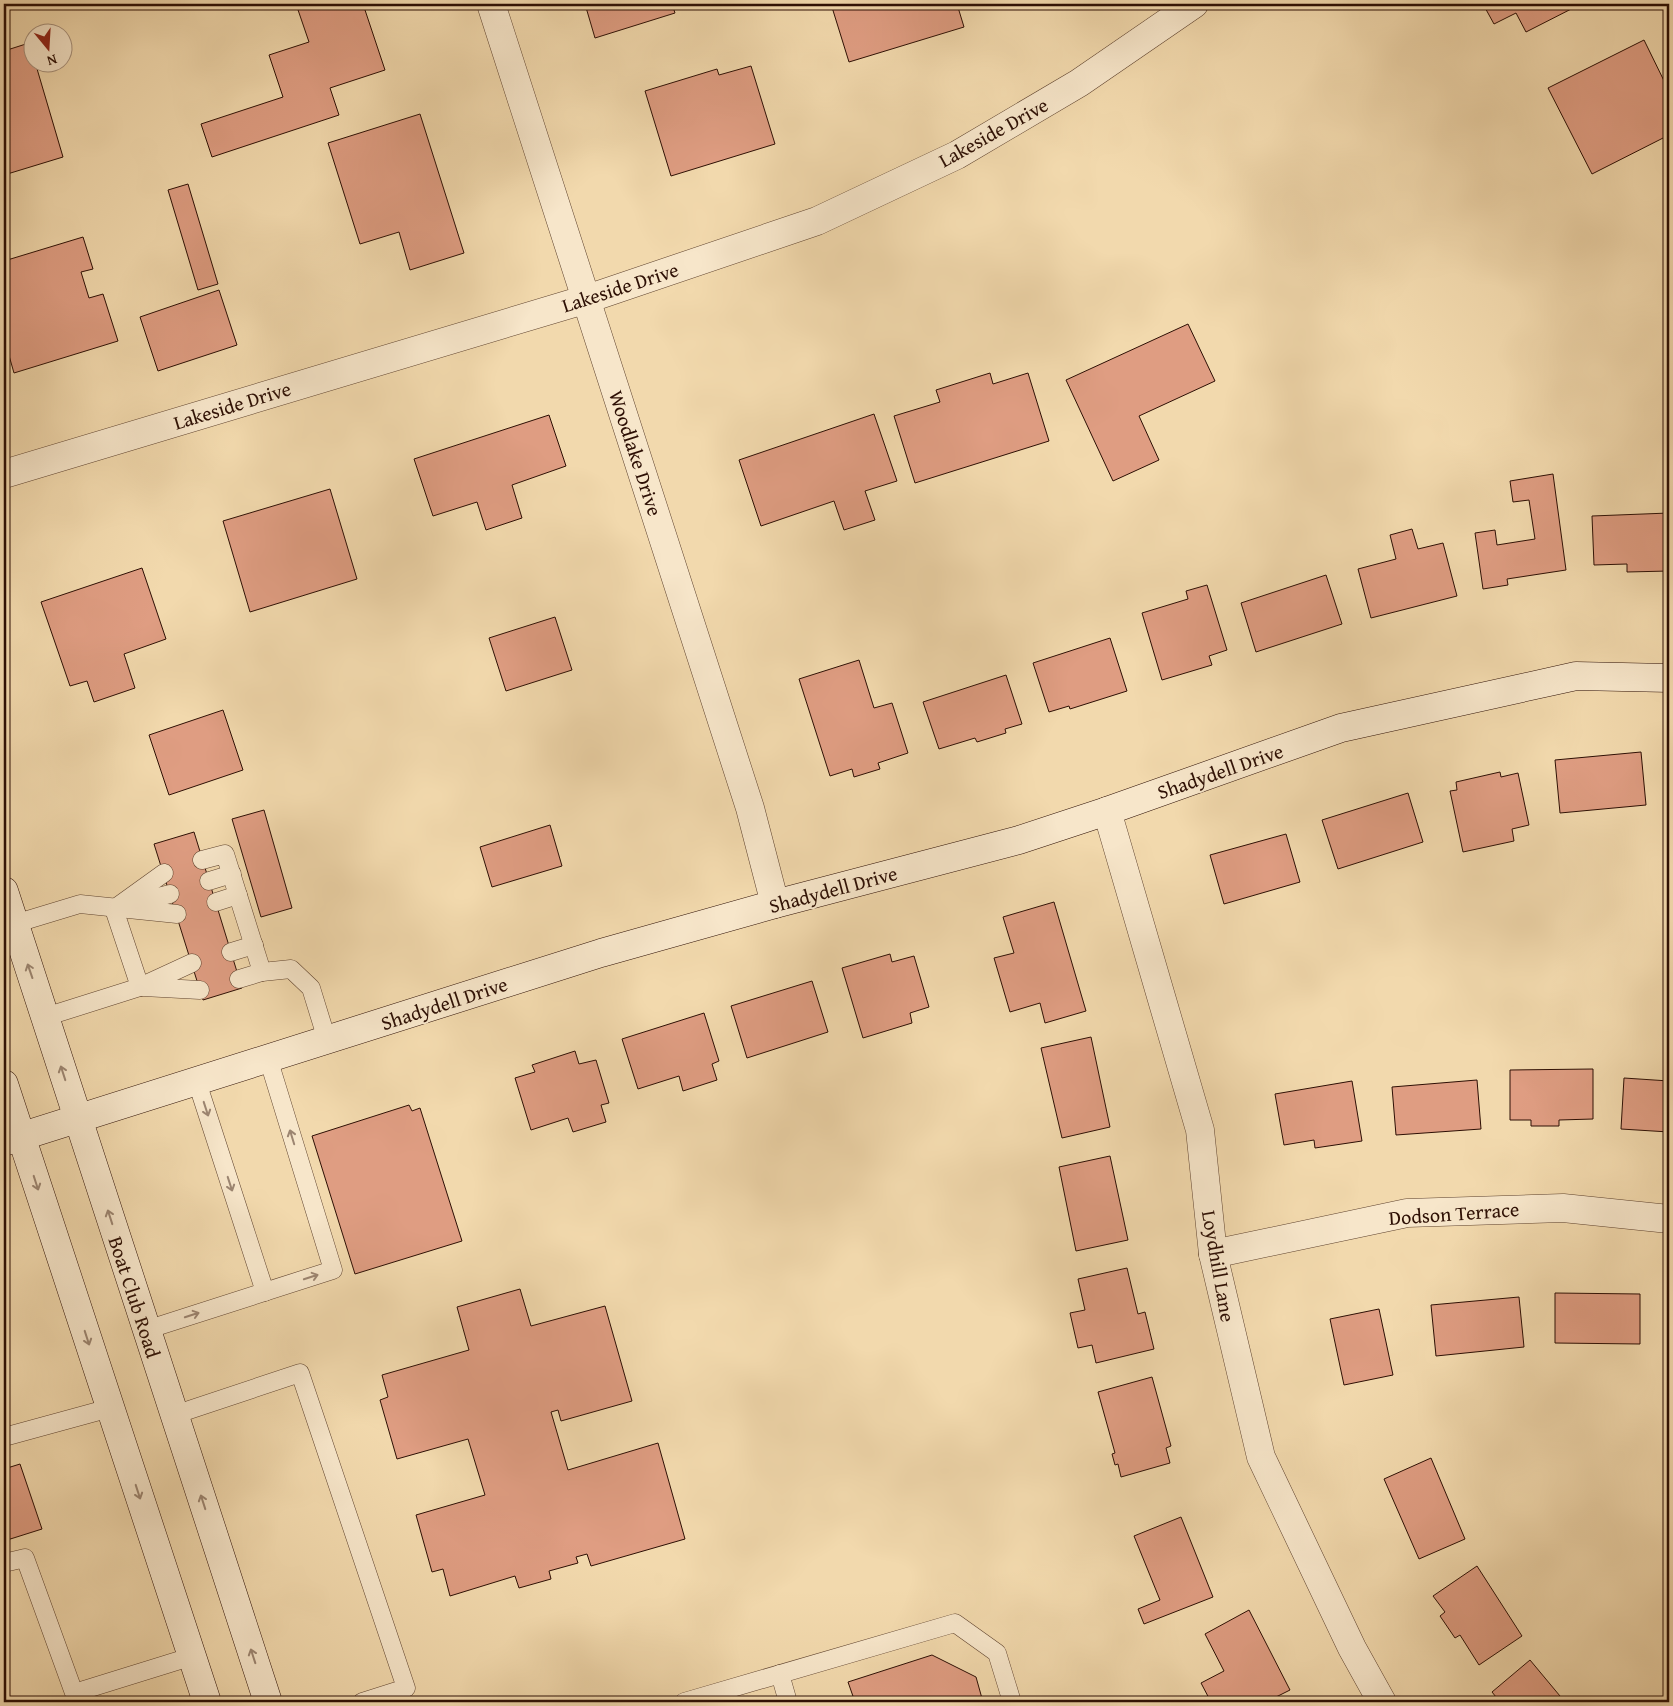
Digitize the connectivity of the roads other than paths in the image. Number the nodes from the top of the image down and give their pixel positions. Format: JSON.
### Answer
{"nodes":[{"id":1,"x":491,"y":4,"type":"edge"},
{"id":2,"x":1194,"y":4,"type":"edge"},
{"id":3,"x":587,"y":299,"type":"junction"},
{"id":4,"x":4,"y":474,"type":"edge"},
{"id":5,"x":1669,"y":678,"type":"edge"},
{"id":6,"x":1107,"y":811,"type":"junction"},
{"id":7,"x":202,"y":860,"type":"dead end"},
{"id":8,"x":164,"y":873,"type":"dead end"},
{"id":9,"x":232,"y":874,"type":"junction"},
{"id":10,"x":209,"y":881,"type":"dead end"},
{"id":11,"x":4,"y":892,"type":"edge"},
{"id":12,"x":170,"y":894,"type":"dead end"},
{"id":13,"x":238,"y":895,"type":"junction"},
{"id":14,"x":216,"y":902,"type":"dead end"},
{"id":15,"x":775,"y":904,"type":"junction"},
{"id":16,"x":114,"y":909,"type":"junction"},
{"id":17,"x":177,"y":914,"type":"dead end"},
{"id":18,"x":14,"y":924,"type":"junction"},
{"id":19,"x":254,"y":945,"type":"junction"},
{"id":20,"x":231,"y":952,"type":"dead end"},
{"id":21,"x":192,"y":964,"type":"dead end"},
{"id":22,"x":262,"y":972,"type":"junction"},
{"id":23,"x":239,"y":979,"type":"dead end"},
{"id":24,"x":140,"y":987,"type":"junction"},
{"id":25,"x":200,"y":990,"type":"dead end"},
{"id":26,"x":45,"y":1017,"type":"junction"},
{"id":27,"x":327,"y":1040,"type":"junction"},
{"id":28,"x":268,"y":1058,"type":"junction"},
{"id":29,"x":197,"y":1082,"type":"junction"},
{"id":30,"x":4,"y":1084,"type":"edge"},
{"id":31,"x":78,"y":1119,"type":"junction"},
{"id":32,"x":12,"y":1140,"type":"edge"},
{"id":33,"x":1669,"y":1219,"type":"edge"},
{"id":34,"x":1213,"y":1254,"type":"junction"},
{"id":35,"x":265,"y":1292,"type":"junction"},
{"id":36,"x":146,"y":1330,"type":"junction"},
{"id":37,"x":110,"y":1408,"type":"junction"},
{"id":38,"x":174,"y":1415,"type":"junction"},
{"id":39,"x":4,"y":1437,"type":"edge"},
{"id":40,"x":4,"y":1563,"type":"edge"},
{"id":41,"x":190,"y":1657,"type":"junction"},
{"id":42,"x":780,"y":1674,"type":"junction"},
{"id":43,"x":72,"y":1698,"type":"edge"},
{"id":44,"x":206,"y":1702,"type":"edge"},
{"id":45,"x":268,"y":1702,"type":"edge"},
{"id":46,"x":362,"y":1702,"type":"edge"},
{"id":47,"x":684,"y":1702,"type":"edge"},
{"id":48,"x":788,"y":1702,"type":"edge"},
{"id":49,"x":1012,"y":1702,"type":"edge"},
{"id":50,"x":1382,"y":1702,"type":"edge"}],
"edges":[{"from":1,"to":3,"type":"street","name":"Woodlake Drive"},
{"from":2,"to":3,"type":"street","name":"Lakeside Drive"},
{"from":3,"to":4,"type":"street","name":"Lakeside Drive"},
{"from":3,"to":15,"type":"street","name":"Woodlake Drive"},
{"from":5,"to":6,"type":"street","name":"Shadydell Drive"},
{"from":6,"to":15,"type":"street","name":"Shadydell Drive"},
{"from":6,"to":34,"type":"street","name":"Loydhill Lane"},
{"from":7,"to":9,"type":"lane"},
{"from":8,"to":16,"type":"lane"},
{"from":9,"to":10,"type":"lane"},
{"from":9,"to":13,"type":"lane"},
{"from":11,"to":18,"type":"street","name":"Boat Club Road"},
{"from":12,"to":16,"type":"lane"},
{"from":13,"to":14,"type":"lane"},
{"from":13,"to":19,"type":"lane"},
{"from":15,"to":27,"type":"street","name":"Shadydell Drive"},
{"from":16,"to":17,"type":"lane"},
{"from":16,"to":18,"type":"lane"},
{"from":16,"to":24,"type":"lane"},
{"from":26,"to":18,"type":"street","name":"Boat Club Road","one_way":true},
{"from":19,"to":20,"type":"lane"},
{"from":19,"to":22,"type":"lane"},
{"from":21,"to":24,"type":"lane"},
{"from":22,"to":23,"type":"lane"},
{"from":22,"to":27,"type":"lane"},
{"from":24,"to":25,"type":"lane"},
{"from":24,"to":26,"type":"lane"},
{"from":31,"to":26,"type":"street","name":"Boat Club Road","one_way":true},
{"from":27,"to":28,"type":"street","name":"Shadydell Drive"},
{"from":28,"to":29,"type":"street","name":"Shadydell Drive"},
{"from":35,"to":28,"type":"lane","one_way":true},
{"from":29,"to":31,"type":"street","name":"Shadydell Drive"},
{"from":29,"to":35,"type":"lane","one_way":true},
{"from":30,"to":32,"type":"street"},
{"from":31,"to":32,"type":"street","name":"Shadydell Drive"},
{"from":36,"to":31,"type":"street","name":"Boat Club Road","one_way":true},
{"from":32,"to":37,"type":"street","one_way":true},
{"from":33,"to":34,"type":"street","name":"Dodson Terrace"},
{"from":34,"to":50,"type":"street","name":"Loydhill Lane"},
{"from":36,"to":35,"type":"lane","one_way":true},
{"from":36,"to":38,"type":"street","name":"Boat Club Road"},
{"from":37,"to":39,"type":"lane"},
{"from":37,"to":41,"type":"street","one_way":true},
{"from":45,"to":38,"type":"street","name":"Boat Club Road","one_way":true},
{"from":38,"to":46,"type":"lane"},
{"from":40,"to":43,"type":"lane"},
{"from":41,"to":43,"type":"lane"},
{"from":41,"to":44,"type":"street"},
{"from":42,"to":47,"type":"lane"},
{"from":42,"to":48,"type":"lane"},
{"from":42,"to":49,"type":"lane"}]}
